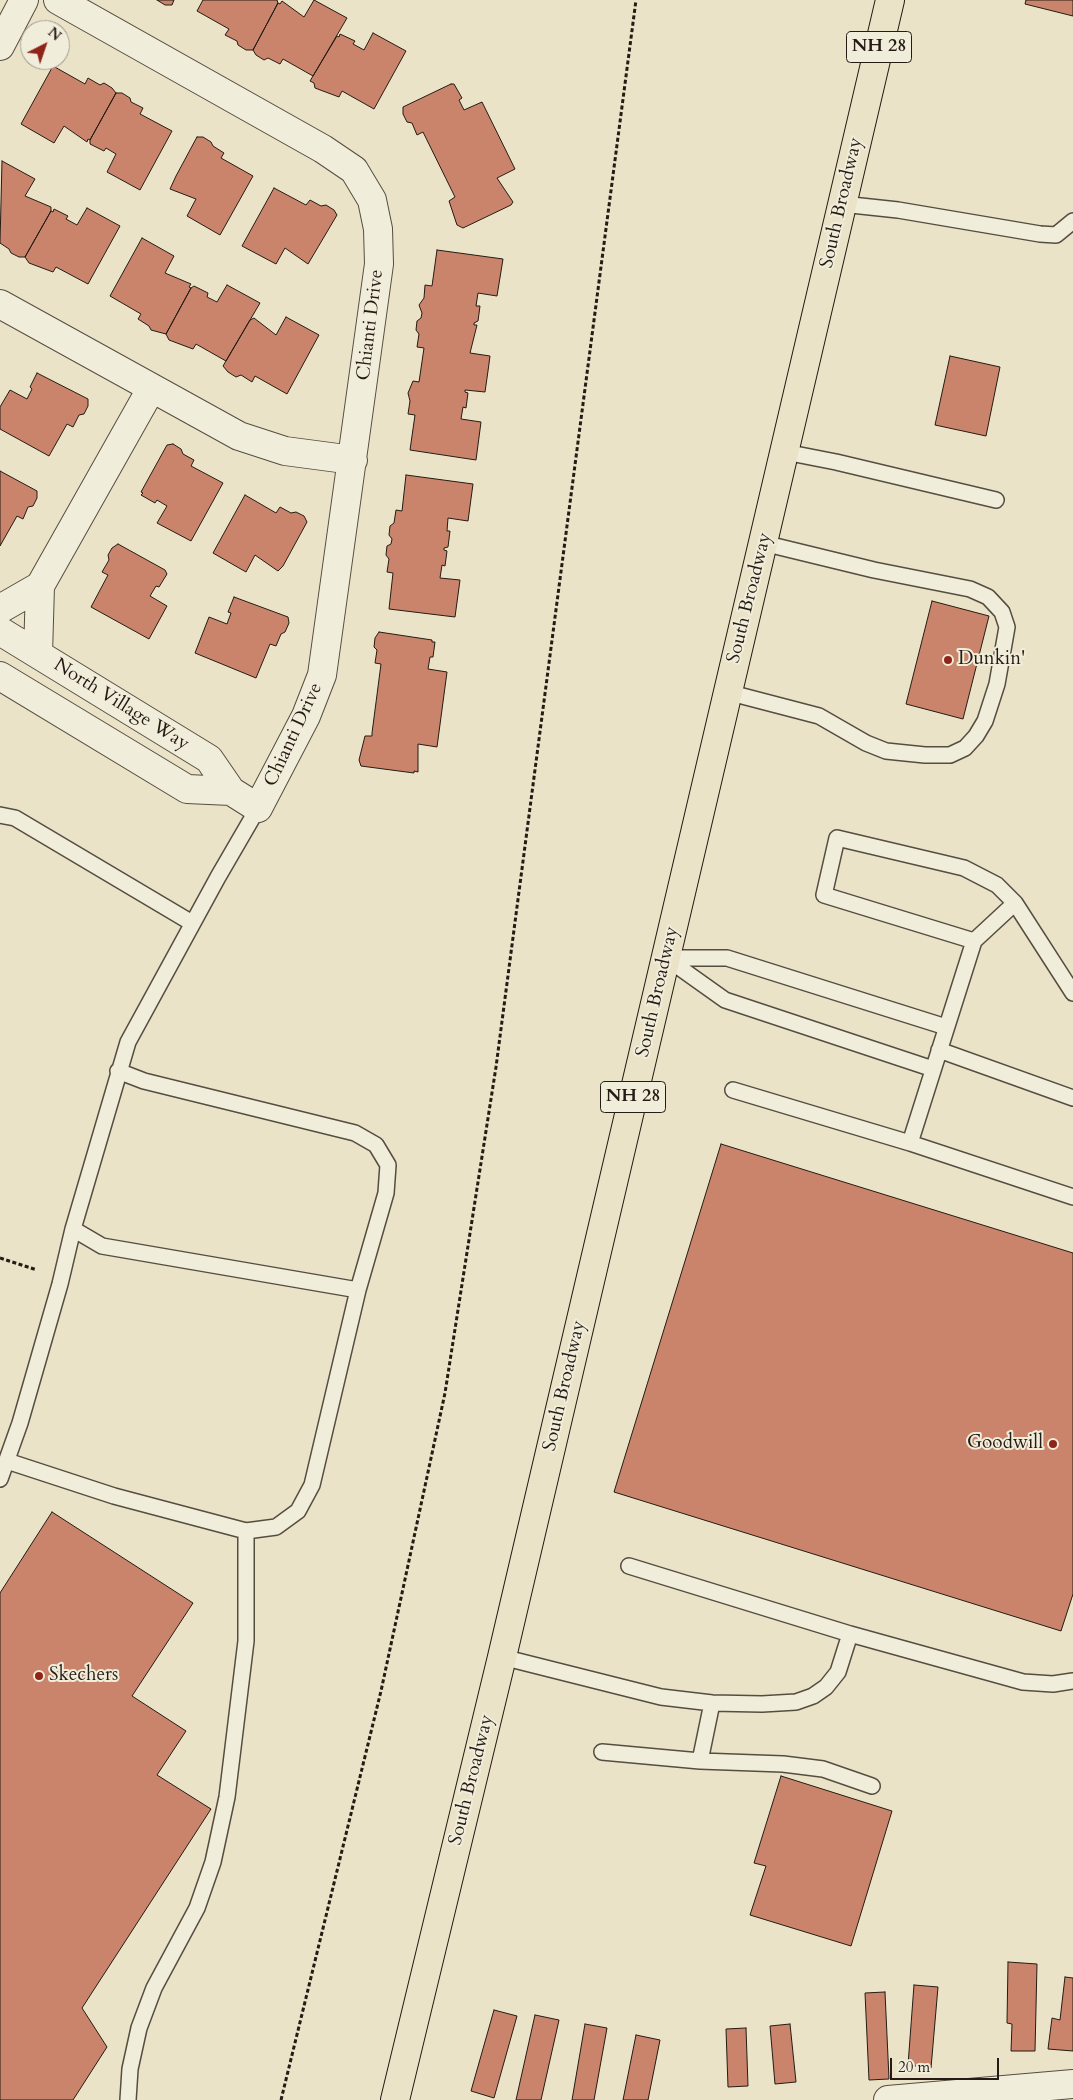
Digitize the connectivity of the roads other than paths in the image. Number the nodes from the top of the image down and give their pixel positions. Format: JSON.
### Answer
{"nodes":[{"id":1,"x":24,"y":0,"type":"edge"},
{"id":2,"x":58,"y":0,"type":"edge"},
{"id":3,"x":890,"y":0,"type":"edge"},
{"id":4,"x":0,"y":46,"type":"edge"},
{"id":5,"x":842,"y":204,"type":"junction"},
{"id":6,"x":1073,"y":221,"type":"edge"},
{"id":7,"x":0,"y":304,"type":"edge"},
{"id":8,"x":151,"y":389,"type":"junction"},
{"id":9,"x":785,"y":452,"type":"junction"},
{"id":10,"x":353,"y":460,"type":"junction"},
{"id":11,"x":996,"y":500,"type":"dead end"},
{"id":12,"x":763,"y":543,"type":"junction"},
{"id":13,"x":40,"y":586,"type":"junction"},
{"id":14,"x":0,"y":609,"type":"edge"},
{"id":15,"x":0,"y":631,"type":"edge"},
{"id":16,"x":38,"y":654,"type":"junction"},
{"id":17,"x":0,"y":676,"type":"edge"},
{"id":18,"x":727,"y":692,"type":"junction"},
{"id":19,"x":231,"y":791,"type":"junction"},
{"id":20,"x":258,"y":808,"type":"junction"},
{"id":21,"x":0,"y":815,"type":"edge"},
{"id":22,"x":1015,"y":904,"type":"junction"},
{"id":23,"x":192,"y":923,"type":"junction"},
{"id":24,"x":974,"y":941,"type":"junction"},
{"id":25,"x":666,"y":958,"type":"junction"},
{"id":26,"x":1073,"y":993,"type":"edge"},
{"id":27,"x":946,"y":1027,"type":"junction"},
{"id":28,"x":939,"y":1050,"type":"junction"},
{"id":29,"x":933,"y":1069,"type":"junction"},
{"id":30,"x":118,"y":1071,"type":"junction"},
{"id":31,"x":733,"y":1090,"type":"dead end"},
{"id":32,"x":1073,"y":1098,"type":"edge"},
{"id":33,"x":910,"y":1143,"type":"junction"},
{"id":34,"x":1073,"y":1197,"type":"edge"},
{"id":35,"x":73,"y":1229,"type":"junction"},
{"id":36,"x":358,"y":1290,"type":"junction"},
{"id":37,"x":7,"y":1461,"type":"junction"},
{"id":38,"x":0,"y":1479,"type":"edge"},
{"id":39,"x":246,"y":1531,"type":"junction"},
{"id":40,"x":629,"y":1566,"type":"dead end"},
{"id":41,"x":850,"y":1634,"type":"junction"},
{"id":42,"x":502,"y":1656,"type":"junction"},
{"id":43,"x":1073,"y":1681,"type":"edge"},
{"id":44,"x":712,"y":1703,"type":"junction"},
{"id":45,"x":602,"y":1752,"type":"dead end"},
{"id":46,"x":700,"y":1761,"type":"junction"},
{"id":47,"x":872,"y":1786,"type":"dead end"},
{"id":48,"x":1073,"y":2084,"type":"edge"},
{"id":49,"x":128,"y":2100,"type":"edge"},
{"id":50,"x":395,"y":2100,"type":"edge"},
{"id":51,"x":888,"y":2100,"type":"edge"}],
"edges":[{"from":1,"to":4,"type":"street"},
{"from":2,"to":10,"type":"street","name":"Chianti Drive"},
{"from":3,"to":5,"type":"main road","name":"South Broadway","number":"NH 28"},
{"from":5,"to":6,"type":"lane"},
{"from":5,"to":9,"type":"main road","name":"South Broadway","number":"NH 28"},
{"from":7,"to":8,"type":"street"},
{"from":8,"to":10,"type":"street"},
{"from":8,"to":13,"type":"street"},
{"from":9,"to":11,"type":"lane"},
{"from":9,"to":12,"type":"main road","name":"South Broadway","number":"NH 28"},
{"from":10,"to":20,"type":"street","name":"Chianti Drive"},
{"from":12,"to":18,"type":"main road","name":"South Broadway","number":"NH 28"},
{"from":12,"to":18,"type":"lane"},
{"from":13,"to":14,"type":"street"},
{"from":13,"to":16,"type":"street"},
{"from":15,"to":16,"type":"street","name":"North Village Way"},
{"from":16,"to":19,"type":"street","name":"North Village Way"},
{"from":17,"to":19,"type":"street","name":"North Village Way"},
{"from":18,"to":25,"type":"main road","name":"South Broadway","number":"NH 28"},
{"from":19,"to":20,"type":"street","name":"North Village Way"},
{"from":20,"to":23,"type":"lane"},
{"from":21,"to":23,"type":"lane"},
{"from":22,"to":24,"type":"lane"},
{"from":22,"to":24,"type":"lane"},
{"from":22,"to":26,"type":"lane"},
{"from":23,"to":30,"type":"lane"},
{"from":24,"to":27,"type":"lane"},
{"from":25,"to":27,"type":"lane"},
{"from":25,"to":29,"type":"lane"},
{"from":25,"to":42,"type":"main road","name":"South Broadway","number":"NH 28"},
{"from":27,"to":28,"type":"lane"},
{"from":28,"to":29,"type":"lane"},
{"from":28,"to":32,"type":"lane"},
{"from":29,"to":33,"type":"lane"},
{"from":30,"to":35,"type":"lane"},
{"from":30,"to":36,"type":"lane"},
{"from":31,"to":33,"type":"lane"},
{"from":33,"to":34,"type":"lane"},
{"from":35,"to":36,"type":"lane"},
{"from":35,"to":37,"type":"lane"},
{"from":36,"to":39,"type":"lane"},
{"from":37,"to":38,"type":"lane"},
{"from":37,"to":39,"type":"lane"},
{"from":39,"to":49,"type":"lane"},
{"from":40,"to":41,"type":"lane"},
{"from":41,"to":43,"type":"lane"},
{"from":41,"to":44,"type":"lane"},
{"from":42,"to":44,"type":"lane"},
{"from":42,"to":50,"type":"main road","name":"South Broadway","number":"NH 28"},
{"from":44,"to":46,"type":"lane"},
{"from":45,"to":46,"type":"lane"},
{"from":46,"to":47,"type":"lane"},
{"from":48,"to":51,"type":"street"}]}
